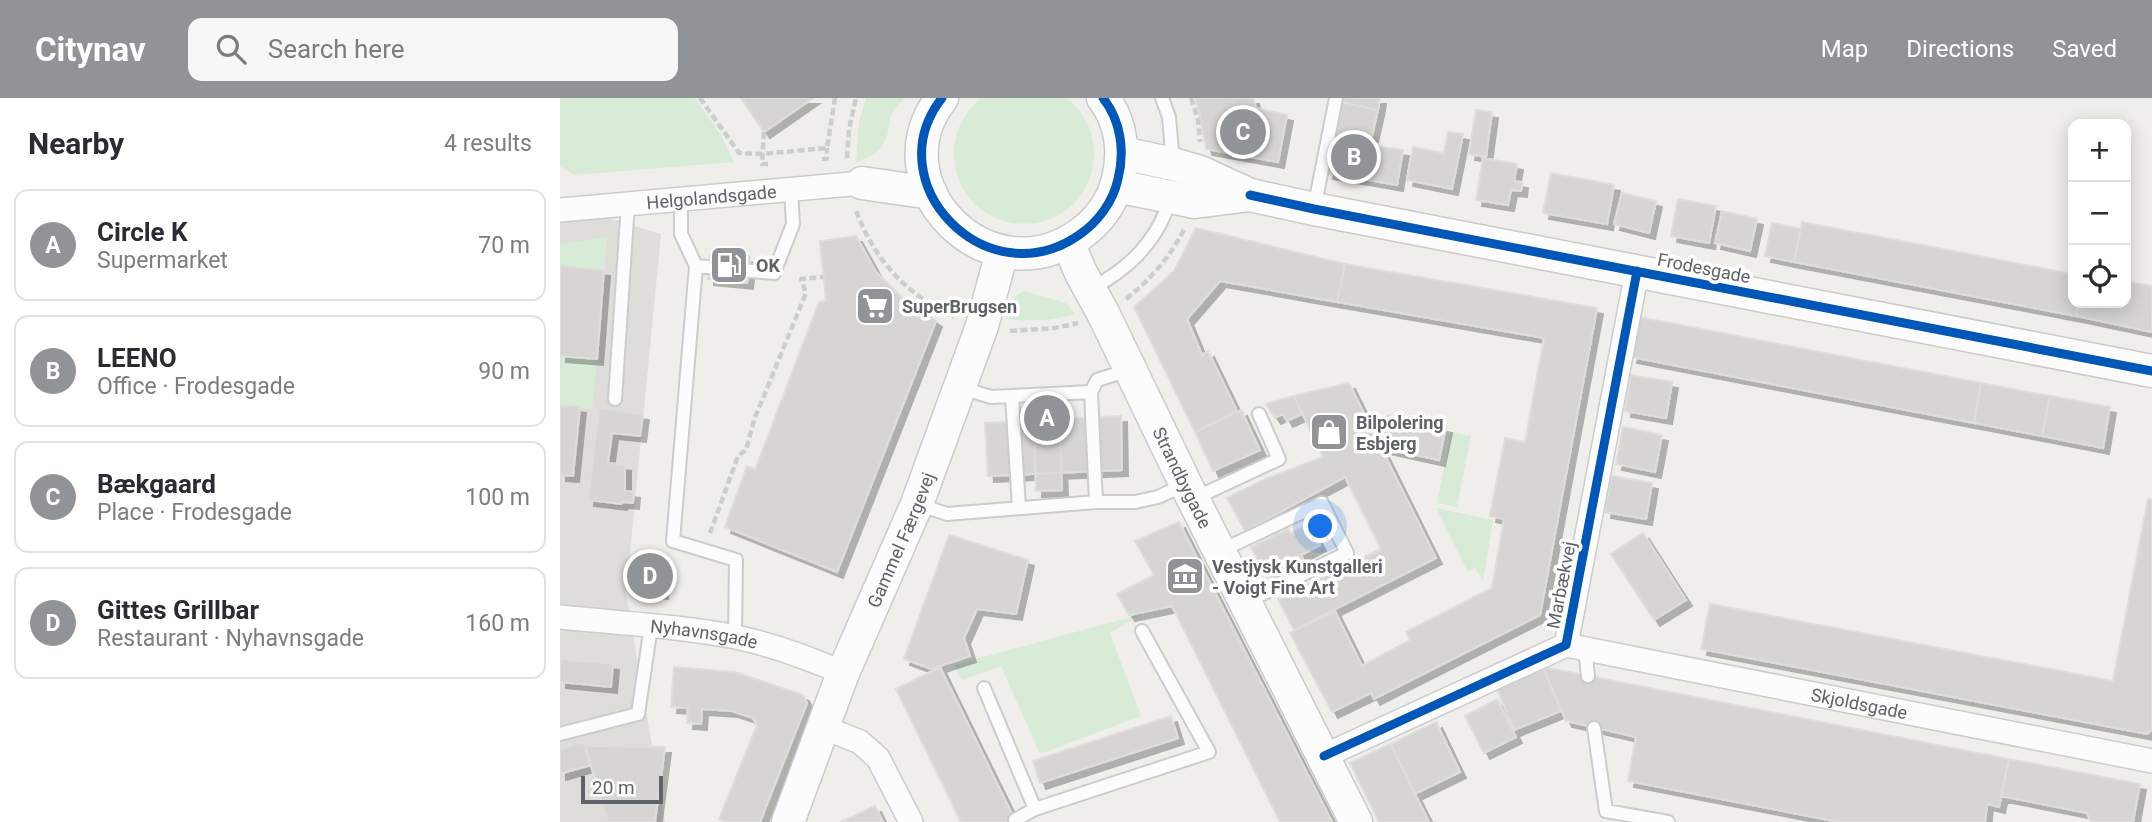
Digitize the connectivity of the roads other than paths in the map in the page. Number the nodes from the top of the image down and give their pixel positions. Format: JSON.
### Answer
{"nodes":[{"id":1,"x":942,"y":98,"type":"edge"},
{"id":2,"x":1103,"y":98,"type":"edge"},
{"id":3,"x":1162,"y":98,"type":"edge"},
{"id":4,"x":1336,"y":98,"type":"edge"},
{"id":5,"x":1122,"y":153,"type":"junction"},
{"id":6,"x":923,"y":159,"type":"junction"},
{"id":7,"x":1172,"y":164,"type":"junction"},
{"id":8,"x":855,"y":183,"type":"junction"},
{"id":9,"x":1117,"y":186,"type":"junction"},
{"id":10,"x":791,"y":190,"type":"junction"},
{"id":11,"x":931,"y":193,"type":"junction"},
{"id":12,"x":1250,"y":195,"type":"junction"},
{"id":13,"x":1173,"y":197,"type":"junction"},
{"id":14,"x":681,"y":200,"type":"junction"},
{"id":15,"x":628,"y":203,"type":"junction"},
{"id":16,"x":1314,"y":209,"type":"junction"},
{"id":17,"x":560,"y":210,"type":"edge"},
{"id":18,"x":1068,"y":243,"type":"junction"},
{"id":19,"x":1002,"y":252,"type":"junction"},
{"id":20,"x":696,"y":266,"type":"junction"},
{"id":21,"x":1637,"y":271,"type":"junction"},
{"id":22,"x":1090,"y":289,"type":"junction"},
{"id":23,"x":1129,"y":370,"type":"junction"},
{"id":24,"x":2152,"y":372,"type":"edge"},
{"id":25,"x":959,"y":387,"type":"junction"},
{"id":26,"x":1091,"y":392,"type":"junction"},
{"id":27,"x":1012,"y":396,"type":"junction"},
{"id":28,"x":615,"y":400,"type":"dead end"},
{"id":29,"x":1259,"y":414,"type":"dead end"},
{"id":30,"x":1189,"y":492,"type":"junction"},
{"id":31,"x":1096,"y":502,"type":"junction"},
{"id":32,"x":916,"y":504,"type":"junction"},
{"id":33,"x":1019,"y":508,"type":"junction"},
{"id":34,"x":1220,"y":552,"type":"junction"},
{"id":35,"x":1246,"y":602,"type":"junction"},
{"id":36,"x":560,"y":617,"type":"edge"},
{"id":37,"x":651,"y":626,"type":"junction"},
{"id":38,"x":1142,"y":631,"type":"dead end"},
{"id":39,"x":736,"y":637,"type":"junction"},
{"id":40,"x":1575,"y":646,"type":"junction"},
{"id":41,"x":843,"y":673,"type":"junction"},
{"id":42,"x":1588,"y":676,"type":"dead end"},
{"id":43,"x":984,"y":688,"type":"dead end"},
{"id":44,"x":823,"y":727,"type":"junction"},
{"id":45,"x":1594,"y":728,"type":"dead end"},
{"id":46,"x":560,"y":734,"type":"edge"},
{"id":47,"x":1324,"y":756,"type":"junction"},
{"id":48,"x":2152,"y":761,"type":"edge"},
{"id":49,"x":1035,"y":809,"type":"junction"},
{"id":50,"x":1015,"y":820,"type":"dead end"},
{"id":51,"x":788,"y":822,"type":"edge"},
{"id":52,"x":911,"y":822,"type":"edge"},
{"id":53,"x":1356,"y":822,"type":"edge"},
{"id":54,"x":1668,"y":822,"type":"edge"}],
"edges":[{"from":1,"to":6,"type":"main road"},
{"from":2,"to":5,"type":"main road"},
{"from":3,"to":7,"type":"lane"},
{"from":4,"to":16,"type":"lane"},
{"from":5,"to":7,"type":"main road","name":"Frodesgade"},
{"from":5,"to":9,"type":"main road"},
{"from":6,"to":8,"type":"main road","name":"Helgolandsgade"},
{"from":6,"to":11,"type":"main road"},
{"from":7,"to":12,"type":"main road","name":"Frodesgade"},
{"from":8,"to":10,"type":"street","name":"Helgolandsgade"},
{"from":8,"to":11,"type":"main road","name":"Helgolandsgade"},
{"from":9,"to":13,"type":"main road","name":"Frodesgade"},
{"from":9,"to":18,"type":"main road"},
{"from":10,"to":14,"type":"street","name":"Helgolandsgade"},
{"from":10,"to":20,"type":"lane"},
{"from":11,"to":19,"type":"main road"},
{"from":12,"to":13,"type":"main road","name":"Frodesgade"},
{"from":12,"to":16,"type":"main road","name":"Frodesgade"},
{"from":13,"to":22,"type":"lane"},
{"from":14,"to":15,"type":"street","name":"Helgolandsgade"},
{"from":14,"to":20,"type":"lane"},
{"from":15,"to":17,"type":"street","name":"Helgolandsgade"},
{"from":15,"to":28,"type":"lane"},
{"from":16,"to":21,"type":"main road","name":"Frodesgade"},
{"from":18,"to":19,"type":"main road"},
{"from":18,"to":22,"type":"main road","name":"Strandbygade"},
{"from":19,"to":25,"type":"main road","name":"Gammel Færgevej"},
{"from":20,"to":39,"type":"lane"},
{"from":21,"to":24,"type":"main road","name":"Frodesgade"},
{"from":21,"to":40,"type":"street","name":"Marbækvej"},
{"from":22,"to":23,"type":"main road","name":"Strandbygade"},
{"from":23,"to":26,"type":"lane"},
{"from":23,"to":30,"type":"main road","name":"Strandbygade"},
{"from":25,"to":27,"type":"lane"},
{"from":25,"to":32,"type":"main road","name":"Gammel Færgevej"},
{"from":26,"to":27,"type":"lane"},
{"from":26,"to":31,"type":"lane"},
{"from":27,"to":33,"type":"lane"},
{"from":29,"to":30,"type":"lane"},
{"from":30,"to":31,"type":"lane"},
{"from":30,"to":34,"type":"main road","name":"Strandbygade"},
{"from":31,"to":33,"type":"lane"},
{"from":32,"to":33,"type":"lane"},
{"from":32,"to":41,"type":"main road","name":"Gammel Færgevej"},
{"from":34,"to":35,"type":"main road","name":"Strandbygade"},
{"from":34,"to":35,"type":"lane"},
{"from":35,"to":47,"type":"main road","name":"Strandbygade"},
{"from":36,"to":37,"type":"street","name":"Nyhavnsgade"},
{"from":37,"to":39,"type":"street","name":"Nyhavnsgade"},
{"from":37,"to":46,"type":"lane"},
{"from":38,"to":49,"type":"lane"},
{"from":39,"to":41,"type":"street","name":"Nyhavnsgade"},
{"from":40,"to":42,"type":"lane"},
{"from":40,"to":47,"type":"street","name":"Marbækvej"},
{"from":40,"to":48,"type":"street","name":"Skjoldsgade"},
{"from":41,"to":44,"type":"main road","name":"Gammel Færgevej"},
{"from":43,"to":49,"type":"lane"},
{"from":44,"to":51,"type":"main road","name":"Gammel Færgevej"},
{"from":44,"to":52,"type":"street"},
{"from":45,"to":54,"type":"lane"},
{"from":47,"to":53,"type":"main road","name":"Strandbygade"},
{"from":49,"to":50,"type":"lane"}]}
